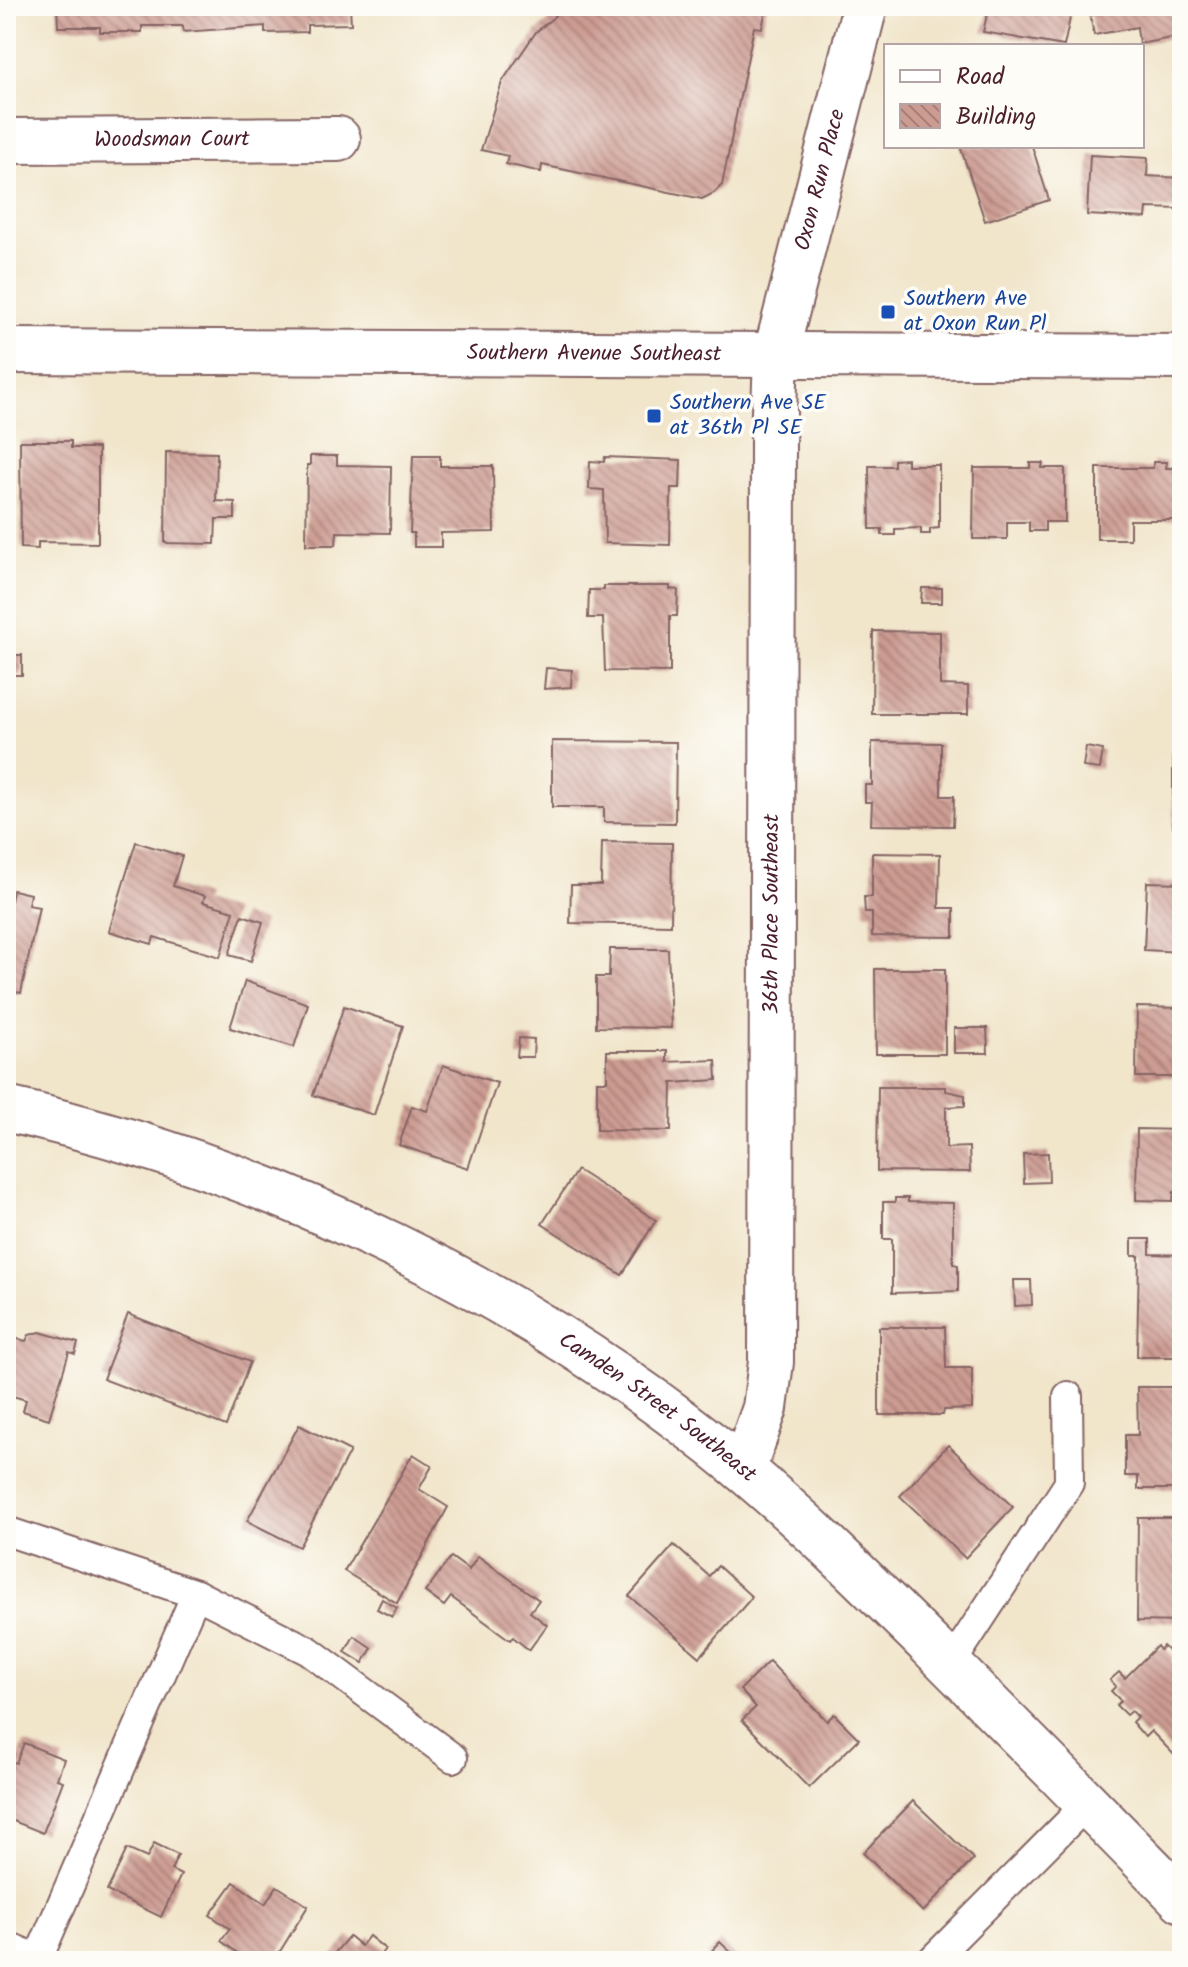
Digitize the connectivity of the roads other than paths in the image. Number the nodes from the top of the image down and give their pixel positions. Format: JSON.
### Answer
{"nodes":[{"id":1,"x":865,"y":6,"type":"edge"},
{"id":2,"x":338,"y":139,"type":"dead end"},
{"id":3,"x":6,"y":141,"type":"edge"},
{"id":4,"x":6,"y":351,"type":"edge"},
{"id":5,"x":776,"y":353,"type":"junction"},
{"id":6,"x":1182,"y":357,"type":"edge"},
{"id":7,"x":6,"y":1109,"type":"edge"},
{"id":8,"x":1068,"y":1396,"type":"dead end"},
{"id":9,"x":743,"y":1470,"type":"junction"},
{"id":10,"x":6,"y":1531,"type":"edge"},
{"id":11,"x":196,"y":1594,"type":"junction"},
{"id":12,"x":950,"y":1665,"type":"junction"},
{"id":13,"x":453,"y":1758,"type":"dead end"},
{"id":14,"x":1088,"y":1803,"type":"junction"},
{"id":15,"x":1182,"y":1900,"type":"edge"},
{"id":16,"x":6,"y":1954,"type":"edge"},
{"id":17,"x":22,"y":1961,"type":"edge"},
{"id":18,"x":37,"y":1961,"type":"edge"},
{"id":19,"x":931,"y":1961,"type":"edge"}],
"edges":[{"from":1,"to":5,"type":"street","name":"Oxon Run Place"},
{"from":2,"to":3,"type":"street","name":"Woodsman Court"},
{"from":4,"to":5,"type":"street","name":"Southern Avenue Southeast"},
{"from":5,"to":6,"type":"street","name":"Southern Avenue Southeast"},
{"from":5,"to":9,"type":"street","name":"36th Place Southeast"},
{"from":7,"to":9,"type":"street","name":"Camden Street Southeast"},
{"from":8,"to":12,"type":"lane"},
{"from":9,"to":12,"type":"street","name":"Camden Street Southeast"},
{"from":10,"to":11,"type":"lane"},
{"from":11,"to":13,"type":"lane"},
{"from":11,"to":18,"type":"lane"},
{"from":12,"to":14,"type":"street","name":"Camden Street Southeast"},
{"from":14,"to":15,"type":"street","name":"Camden Street Southeast"},
{"from":14,"to":19,"type":"lane"},
{"from":16,"to":17,"type":"street"}]}
